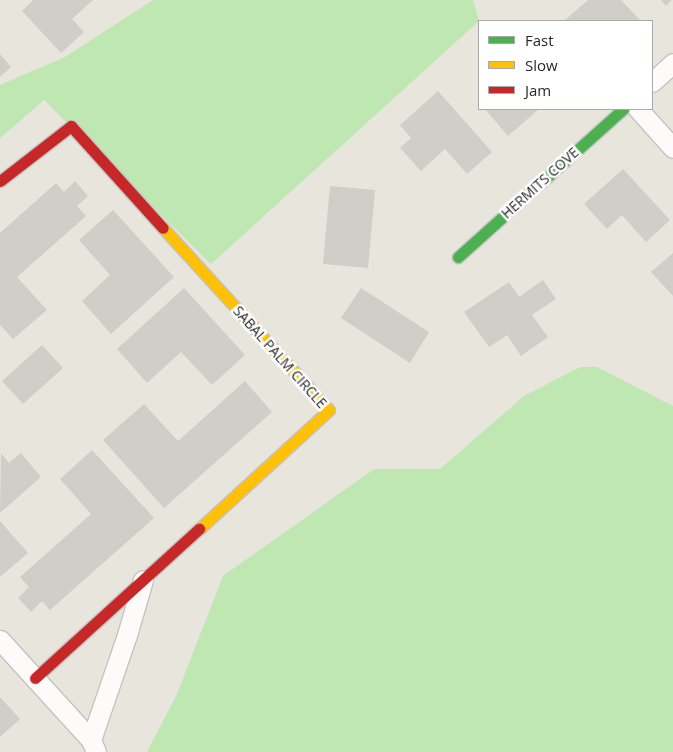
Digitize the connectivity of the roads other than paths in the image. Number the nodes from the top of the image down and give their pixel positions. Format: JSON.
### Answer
{"nodes":[{"id":1,"x":673,"y":63,"type":"edge"},
{"id":2,"x":653,"y":81,"type":"edge"},
{"id":3,"x":622,"y":110,"type":"edge"},
{"id":4,"x":639,"y":110,"type":"edge"},
{"id":5,"x":673,"y":148,"type":"edge"},
{"id":6,"x":0,"y":181,"type":"edge"},
{"id":7,"x":458,"y":257,"type":"dead end"},
{"id":8,"x":142,"y":580,"type":"junction"},
{"id":9,"x":0,"y":640,"type":"edge"},
{"id":10,"x":35,"y":678,"type":"junction"},
{"id":11,"x":93,"y":746,"type":"edge"}],
"edges":[{"from":1,"to":2,"type":"street"},
{"from":3,"to":7,"type":"street","name":"HERMITS COVE"},
{"from":4,"to":5,"type":"street"},
{"from":6,"to":8,"type":"street","name":"SABAL PALM CIRCLE"},
{"from":8,"to":10,"type":"street","name":"SABAL PALM CIRCLE"},
{"from":8,"to":11,"type":"street"},
{"from":9,"to":10,"type":"street"},
{"from":10,"to":11,"type":"street"}]}
